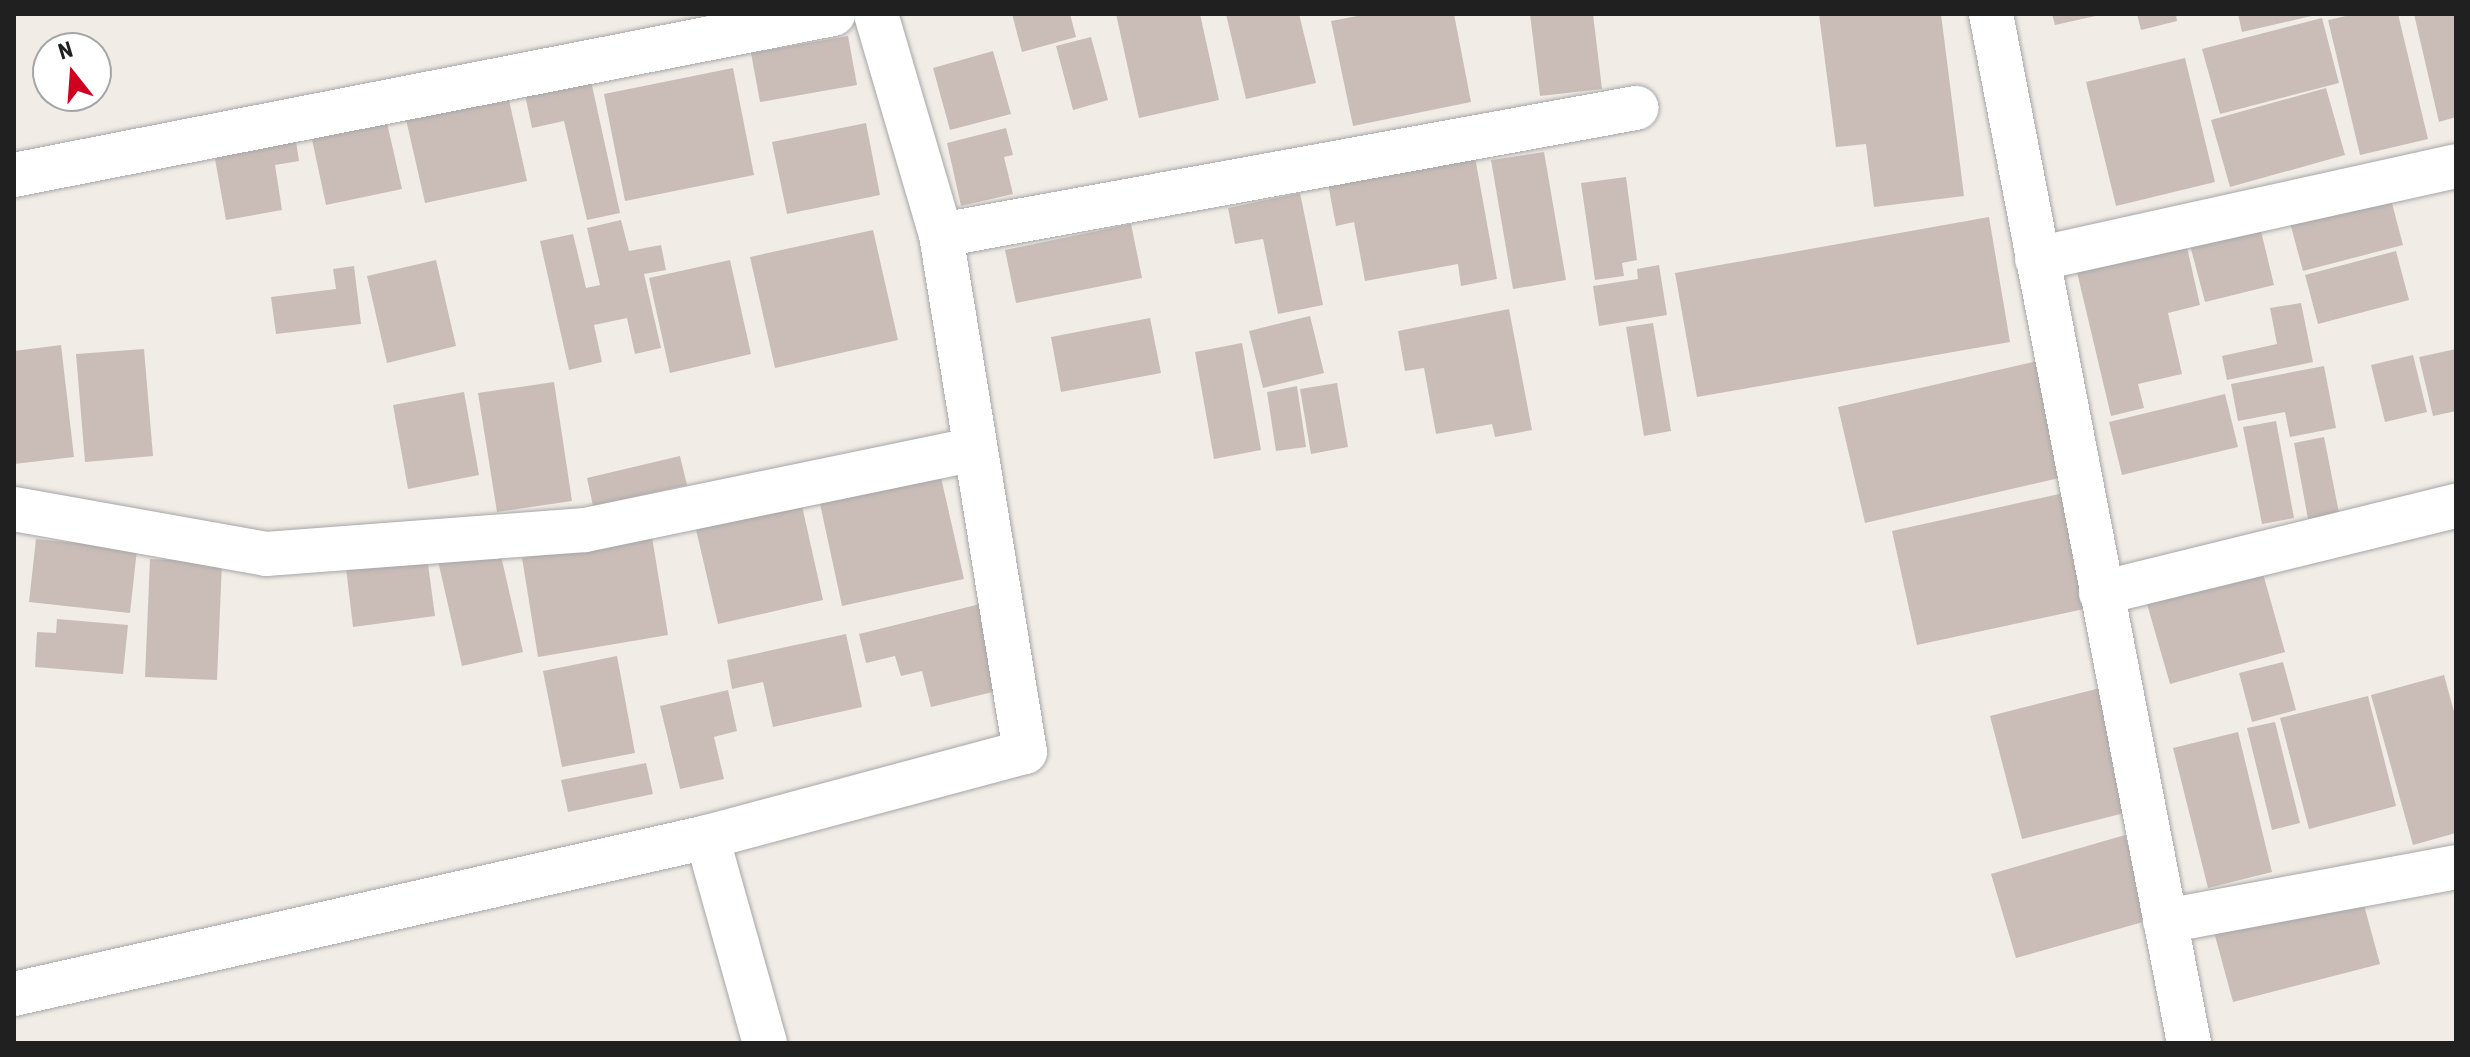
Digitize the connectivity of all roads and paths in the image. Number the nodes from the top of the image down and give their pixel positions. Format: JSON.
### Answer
{"nodes":[{"id":1,"x":833,"y":14,"type":"edge"},
{"id":2,"x":876,"y":14,"type":"edge"},
{"id":3,"x":1991,"y":14,"type":"edge"},
{"id":4,"x":1636,"y":108,"type":"dead end"},
{"id":5,"x":2456,"y":166,"type":"edge"},
{"id":6,"x":14,"y":175,"type":"edge"},
{"id":7,"x":941,"y":235,"type":"junction"},
{"id":8,"x":2037,"y":259,"type":"junction"},
{"id":9,"x":975,"y":449,"type":"junction"},
{"id":10,"x":2456,"y":506,"type":"edge"},
{"id":11,"x":14,"y":509,"type":"edge"},
{"id":12,"x":2101,"y":593,"type":"junction"},
{"id":13,"x":707,"y":837,"type":"junction"},
{"id":14,"x":2456,"y":867,"type":"edge"},
{"id":15,"x":2165,"y":921,"type":"junction"},
{"id":16,"x":14,"y":994,"type":"edge"},
{"id":17,"x":765,"y":1043,"type":"edge"},
{"id":18,"x":2189,"y":1043,"type":"edge"}],
"edges":[{"from":1,"to":6,"type":"street"},
{"from":2,"to":7,"type":"street"},
{"from":3,"to":8,"type":"street"},
{"from":4,"to":7,"type":"street"},
{"from":5,"to":8,"type":"street"},
{"from":7,"to":9,"type":"street"},
{"from":8,"to":12,"type":"street"},
{"from":9,"to":11,"type":"street"},
{"from":9,"to":13,"type":"street"},
{"from":10,"to":12,"type":"street"},
{"from":12,"to":15,"type":"street"},
{"from":13,"to":16,"type":"street"},
{"from":13,"to":17,"type":"street"},
{"from":14,"to":15,"type":"street"},
{"from":15,"to":18,"type":"street"}]}
